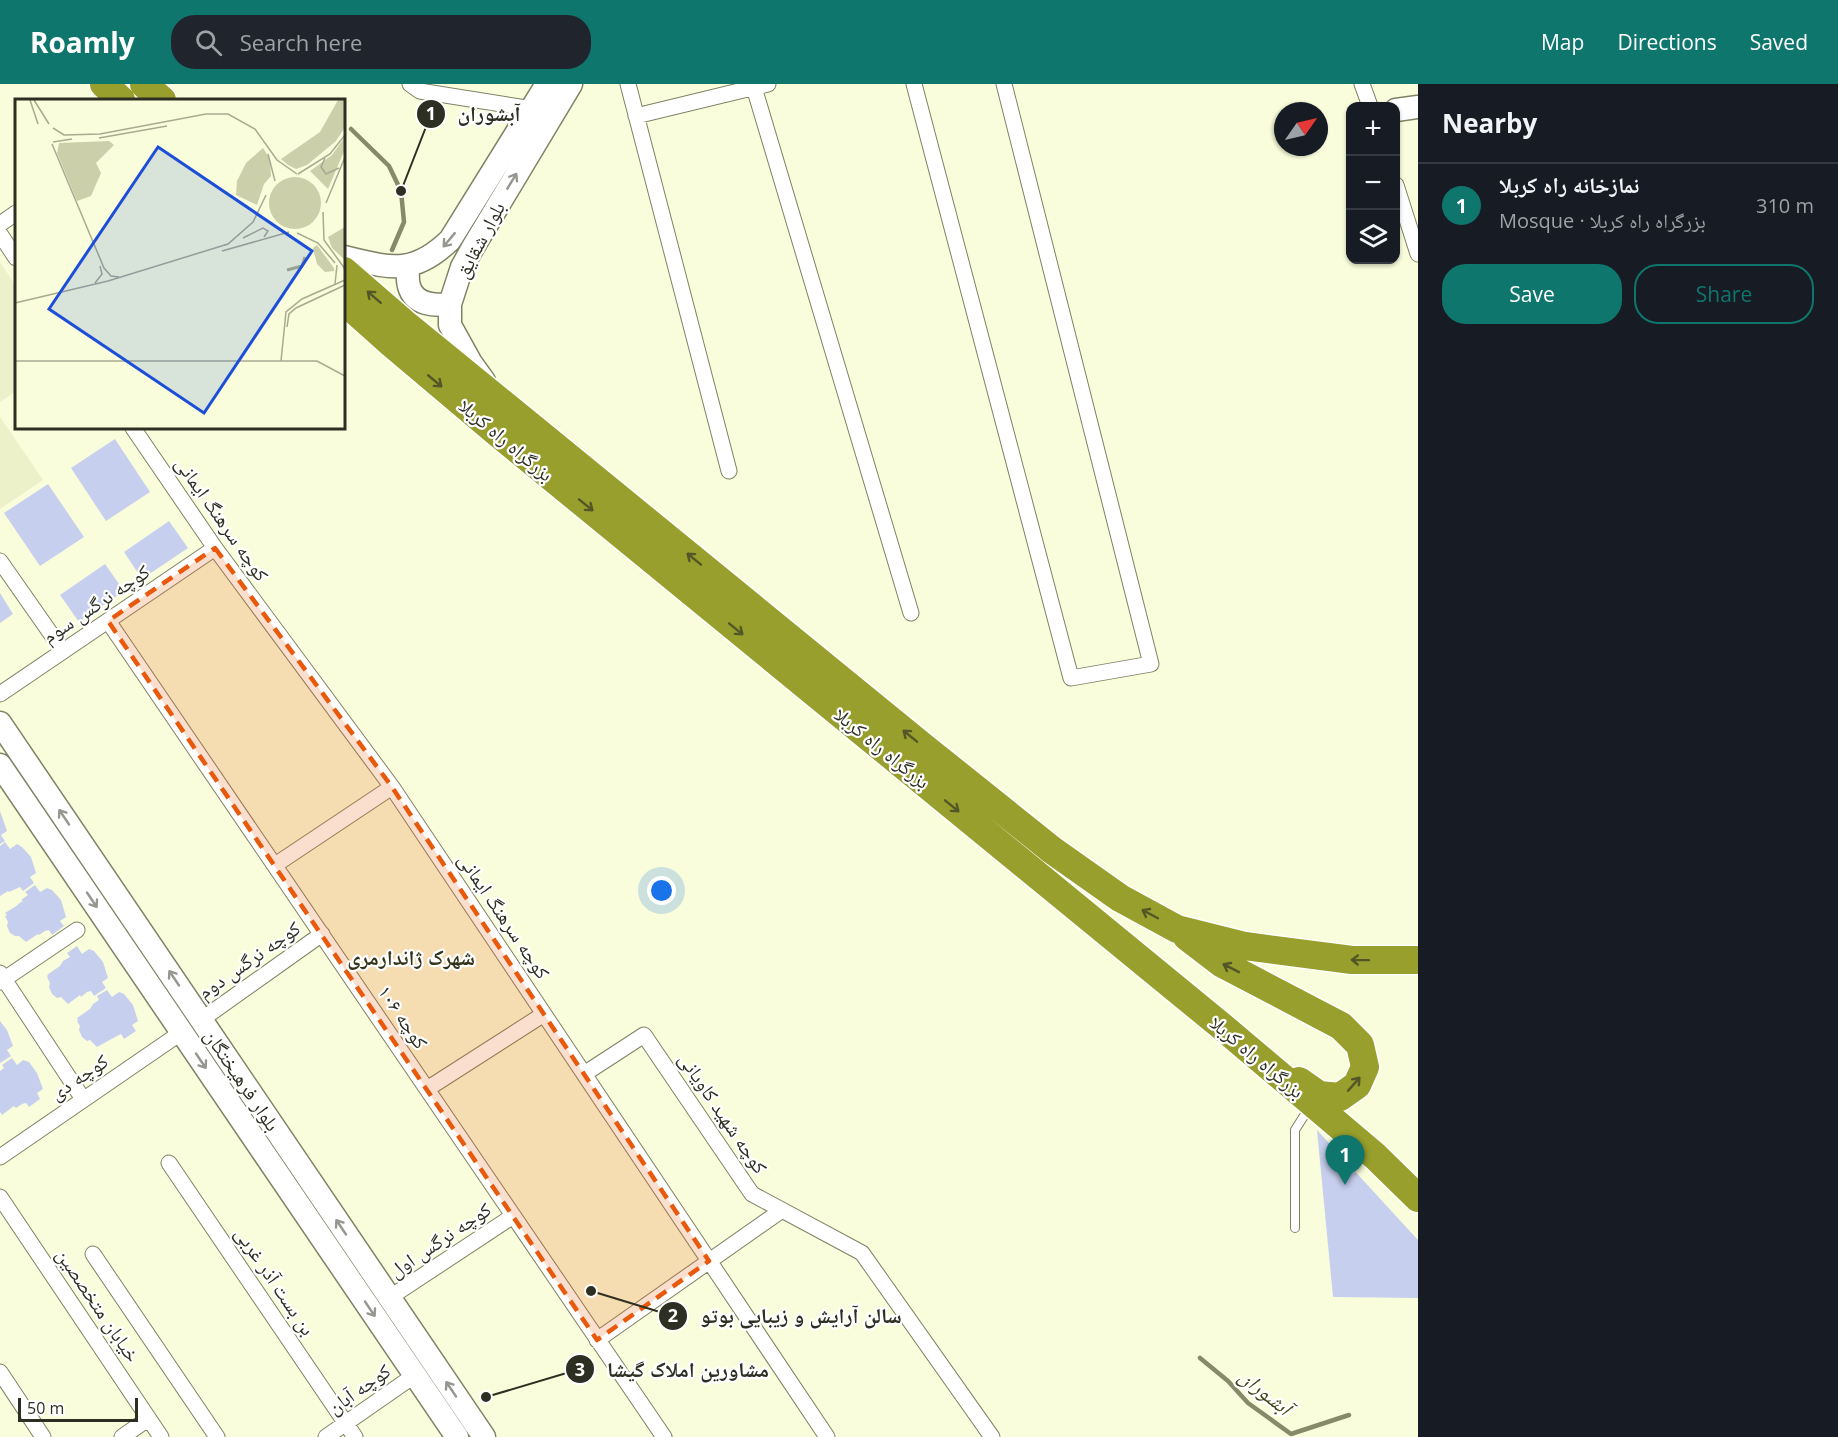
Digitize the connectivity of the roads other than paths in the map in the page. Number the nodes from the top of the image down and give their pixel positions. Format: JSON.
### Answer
{"nodes":[{"id":1,"x":104,"y":84,"type":"edge"},
{"id":2,"x":144,"y":84,"type":"edge"},
{"id":3,"x":410,"y":84,"type":"edge"},
{"id":4,"x":547,"y":84,"type":"edge"},
{"id":5,"x":571,"y":84,"type":"edge"},
{"id":6,"x":628,"y":84,"type":"edge"},
{"id":7,"x":914,"y":84,"type":"edge"},
{"id":8,"x":1362,"y":84,"type":"edge"},
{"id":9,"x":759,"y":85,"type":"edge"},
{"id":10,"x":1000,"y":86,"type":"edge"},
{"id":11,"x":120,"y":99,"type":"edge"},
{"id":12,"x":161,"y":99,"type":"edge"},
{"id":13,"x":1369,"y":102,"type":"edge"},
{"id":14,"x":1418,"y":107,"type":"edge"},
{"id":15,"x":532,"y":109,"type":"junction"},
{"id":16,"x":1400,"y":109,"type":"edge"},
{"id":17,"x":636,"y":116,"type":"junction"},
{"id":18,"x":1400,"y":200,"type":"edge"},
{"id":19,"x":15,"y":214,"type":"edge"},
{"id":20,"x":0,"y":224,"type":"edge"},
{"id":21,"x":0,"y":234,"type":"edge"},
{"id":22,"x":1418,"y":254,"type":"edge"},
{"id":23,"x":15,"y":256,"type":"edge"},
{"id":24,"x":345,"y":257,"type":"edge"},
{"id":25,"x":408,"y":266,"type":"junction"},
{"id":26,"x":345,"y":272,"type":"edge"},
{"id":27,"x":345,"y":302,"type":"edge"},
{"id":28,"x":450,"y":304,"type":"junction"},
{"id":29,"x":498,"y":399,"type":"junction"},
{"id":30,"x":134,"y":429,"type":"edge"},
{"id":31,"x":729,"y":471,"type":"dead end"},
{"id":32,"x":215,"y":548,"type":"junction"},
{"id":33,"x":0,"y":561,"type":"edge"},
{"id":34,"x":911,"y":613,"type":"dead end"},
{"id":35,"x":108,"y":621,"type":"junction"},
{"id":36,"x":63,"y":651,"type":"junction"},
{"id":37,"x":0,"y":694,"type":"edge"},
{"id":38,"x":0,"y":723,"type":"edge"},
{"id":39,"x":0,"y":765,"type":"edge"},
{"id":40,"x":392,"y":787,"type":"junction"},
{"id":41,"x":275,"y":865,"type":"junction"},
{"id":42,"x":1178,"y":929,"type":"junction"},
{"id":43,"x":77,"y":930,"type":"dead end"},
{"id":44,"x":322,"y":934,"type":"junction"},
{"id":45,"x":1418,"y":960,"type":"edge"},
{"id":46,"x":1,"y":978,"type":"edge"},
{"id":47,"x":544,"y":1014,"type":"junction"},
{"id":48,"x":201,"y":1020,"type":"junction"},
{"id":49,"x":1219,"y":1024,"type":"junction"},
{"id":50,"x":182,"y":1032,"type":"junction"},
{"id":51,"x":584,"y":1074,"type":"junction"},
{"id":52,"x":427,"y":1089,"type":"junction"},
{"id":53,"x":83,"y":1099,"type":"junction"},
{"id":54,"x":1311,"y":1104,"type":"junction"},
{"id":55,"x":0,"y":1156,"type":"edge"},
{"id":56,"x":169,"y":1163,"type":"dead end"},
{"id":57,"x":0,"y":1197,"type":"edge"},
{"id":58,"x":1418,"y":1198,"type":"edge"},
{"id":59,"x":782,"y":1210,"type":"junction"},
{"id":60,"x":513,"y":1216,"type":"junction"},
{"id":61,"x":1295,"y":1228,"type":"dead end"},
{"id":62,"x":93,"y":1254,"type":"dead end"},
{"id":63,"x":709,"y":1261,"type":"junction"},
{"id":64,"x":389,"y":1298,"type":"junction"},
{"id":65,"x":597,"y":1340,"type":"junction"},
{"id":66,"x":0,"y":1372,"type":"edge"},
{"id":67,"x":415,"y":1375,"type":"junction"},
{"id":68,"x":148,"y":1419,"type":"junction"},
{"id":69,"x":346,"y":1423,"type":"junction"},
{"id":70,"x":44,"y":1437,"type":"edge"},
{"id":71,"x":122,"y":1437,"type":"edge"},
{"id":72,"x":161,"y":1437,"type":"edge"},
{"id":73,"x":217,"y":1437,"type":"edge"},
{"id":74,"x":326,"y":1437,"type":"edge"},
{"id":75,"x":356,"y":1437,"type":"edge"},
{"id":76,"x":457,"y":1437,"type":"edge"},
{"id":77,"x":484,"y":1437,"type":"edge"},
{"id":78,"x":664,"y":1437,"type":"edge"},
{"id":79,"x":827,"y":1437,"type":"edge"},
{"id":80,"x":992,"y":1437,"type":"edge"}],
"edges":[{"from":1,"to":11,"type":"highway"},
{"from":2,"to":12,"type":"highway"},
{"from":3,"to":15,"type":"street"},
{"from":4,"to":15,"type":"main road","name":"بلوار شقایق"},
{"from":28,"to":5,"type":"main road","name":"بلوار شقایق","one_way":true},
{"from":6,"to":17,"type":"street"},
{"from":7,"to":10,"type":"street"},
{"from":8,"to":13,"type":"street"},
{"from":9,"to":17,"type":"street"},
{"from":9,"to":34,"type":"street"},
{"from":14,"to":16,"type":"main road"},
{"from":15,"to":25,"type":"main road","name":"بلوار شقایق","one_way":true},
{"from":17,"to":31,"type":"street"},
{"from":18,"to":22,"type":"street"},
{"from":19,"to":20,"type":"street"},
{"from":21,"to":23,"type":"street"},
{"from":24,"to":25,"type":"main road","name":"بلوار شقایق"},
{"from":25,"to":28,"type":"main road"},
{"from":29,"to":26,"type":"highway","name":"بزرگراه راه کربلا","one_way":true},
{"from":27,"to":49,"type":"highway","name":"بزرگراه راه کربلا","one_way":true},
{"from":28,"to":29,"type":"main road","name":"بلوار شقایق"},
{"from":42,"to":29,"type":"highway","name":"بزرگراه راه کربلا","one_way":true},
{"from":30,"to":32,"type":"street","name":"کوچه سرهنگ ایمانی"},
{"from":32,"to":35,"type":"street","name":"کوچه نرگس سوم"},
{"from":32,"to":40,"type":"street","name":"کوچه سرهنگ ایمانی"},
{"from":33,"to":36,"type":"street"},
{"from":35,"to":36,"type":"street","name":"کوچه نرگس سوم"},
{"from":35,"to":41,"type":"street","name":"کوچه ۱۰۶"},
{"from":36,"to":37,"type":"street","name":"کوچه نرگس سوم"},
{"from":48,"to":38,"type":"main road","name":"بلوار فرهیختگان","one_way":true},
{"from":39,"to":50,"type":"main road","name":"بلوار فرهیختگان","one_way":true},
{"from":40,"to":41,"type":"street"},
{"from":40,"to":47,"type":"street","name":"کوچه سرهنگ ایمانی"},
{"from":41,"to":44,"type":"street","name":"کوچه ۱۰۶"},
{"from":45,"to":42,"type":"highway","name":"بزرگراه راه کربلا","one_way":true},
{"from":49,"to":42,"type":"highway","one_way":true},
{"from":43,"to":46,"type":"street"},
{"from":44,"to":48,"type":"street","name":"کوچه نرگس دوم"},
{"from":44,"to":52,"type":"street","name":"کوچه ۱۰۶"},
{"from":46,"to":53,"type":"street"},
{"from":47,"to":51,"type":"street","name":"کوچه سرهنگ ایمانی"},
{"from":47,"to":52,"type":"street"},
{"from":64,"to":48,"type":"main road","name":"بلوار فرهیختگان","one_way":true},
{"from":49,"to":54,"type":"highway","name":"بزرگراه راه کربلا"},
{"from":50,"to":53,"type":"street","name":"کوچه دی"},
{"from":50,"to":67,"type":"main road","name":"بلوار فرهیختگان","one_way":true},
{"from":51,"to":59,"type":"street","name":"کوچه شهید کاویانی"},
{"from":51,"to":63,"type":"street","name":"کوچه سرهنگ ایمانی"},
{"from":52,"to":60,"type":"street","name":"کوچه ۱۰۶"},
{"from":53,"to":55,"type":"street","name":"کوچه دی"},
{"from":54,"to":58,"type":"highway","name":"بزرگراه راه کربلا"},
{"from":54,"to":61,"type":"lane"},
{"from":56,"to":69,"type":"street","name":"بن بست آذر غربی"},
{"from":57,"to":68,"type":"street","name":"خیابان متخصصین"},
{"from":59,"to":63,"type":"street"},
{"from":59,"to":80,"type":"street","name":"کوچه شهید کاویانی"},
{"from":60,"to":64,"type":"street","name":"کوچه نرگس اول"},
{"from":60,"to":65,"type":"street","name":"کوچه ۱۰۶"},
{"from":62,"to":73,"type":"street"},
{"from":63,"to":65,"type":"street"},
{"from":63,"to":79,"type":"street","name":"کوچه سرهنگ ایمانی"},
{"from":77,"to":64,"type":"main road","name":"بلوار فرهیختگان","one_way":true},
{"from":65,"to":78,"type":"street","name":"کوچه ۱۰۶"},
{"from":66,"to":70,"type":"street"},
{"from":67,"to":69,"type":"street","name":"کوچه آبان"},
{"from":67,"to":76,"type":"main road","name":"بلوار فرهیختگان"},
{"from":68,"to":71,"type":"street"},
{"from":68,"to":72,"type":"street","name":"خیابان متخصصین"},
{"from":69,"to":74,"type":"street","name":"کوچه آبان"},
{"from":69,"to":75,"type":"street","name":"بن بست آذر غربی"}]}
